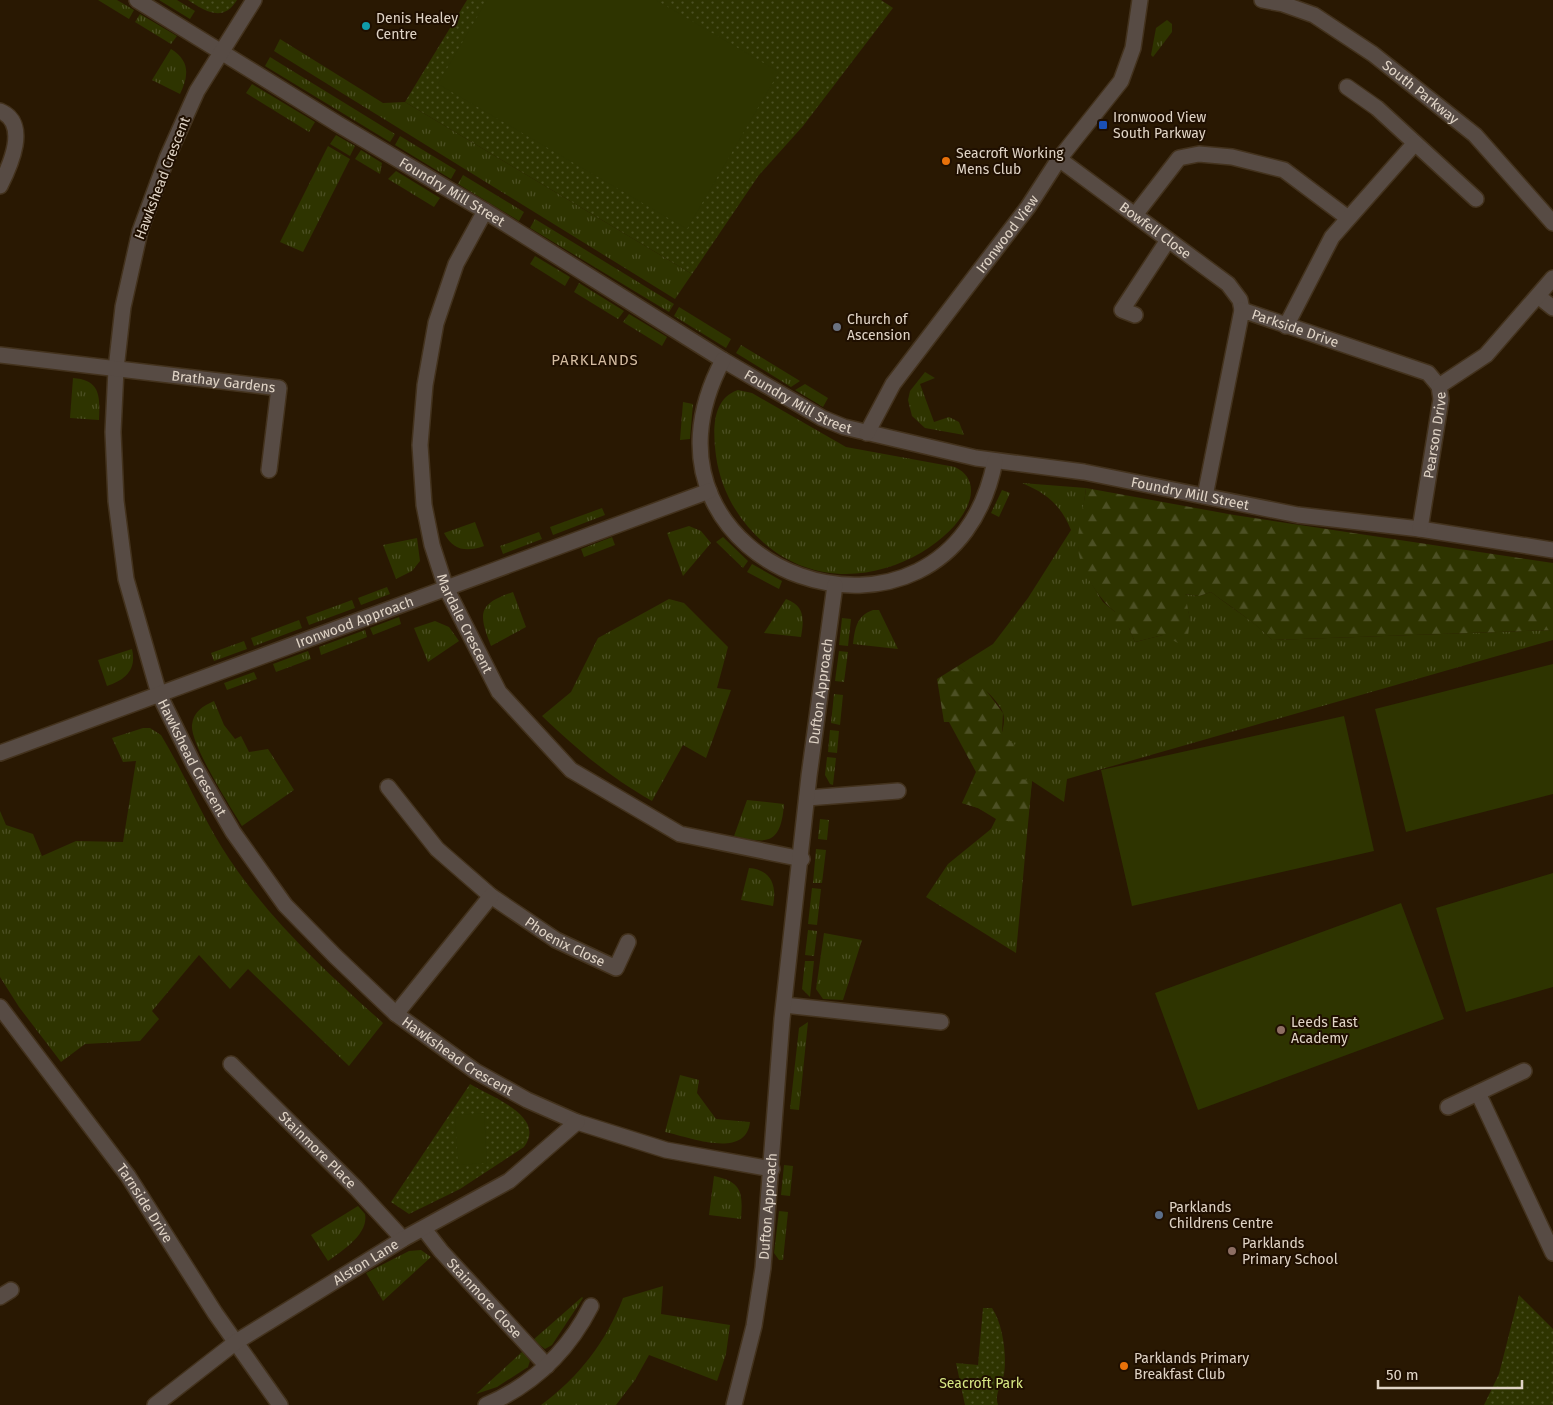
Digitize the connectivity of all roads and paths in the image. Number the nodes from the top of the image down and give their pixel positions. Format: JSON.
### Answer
{"nodes":[{"id":1,"x":137,"y":0,"type":"edge"},
{"id":2,"x":254,"y":0,"type":"edge"},
{"id":3,"x":1140,"y":0,"type":"edge"},
{"id":4,"x":1262,"y":0,"type":"edge"},
{"id":5,"x":221,"y":50,"type":"junction"},
{"id":6,"x":1347,"y":87,"type":"dead end"},
{"id":7,"x":0,"y":112,"type":"edge"},
{"id":8,"x":1415,"y":143,"type":"junction"},
{"id":9,"x":1059,"y":160,"type":"junction"},
{"id":10,"x":0,"y":186,"type":"edge"},
{"id":11,"x":1476,"y":199,"type":"dead end"},
{"id":12,"x":485,"y":211,"type":"junction"},
{"id":13,"x":1135,"y":215,"type":"junction"},
{"id":14,"x":1348,"y":218,"type":"junction"},
{"id":15,"x":1553,"y":223,"type":"edge"},
{"id":16,"x":1168,"y":240,"type":"junction"},
{"id":17,"x":1553,"y":278,"type":"edge"},
{"id":18,"x":1538,"y":296,"type":"junction"},
{"id":19,"x":1553,"y":308,"type":"edge"},
{"id":20,"x":1242,"y":310,"type":"junction"},
{"id":21,"x":1134,"y":315,"type":"dead end"},
{"id":22,"x":1286,"y":326,"type":"junction"},
{"id":23,"x":0,"y":355,"type":"edge"},
{"id":24,"x":723,"y":360,"type":"junction"},
{"id":25,"x":116,"y":369,"type":"junction"},
{"id":26,"x":1439,"y":386,"type":"junction"},
{"id":27,"x":867,"y":433,"type":"junction"},
{"id":28,"x":995,"y":461,"type":"junction"},
{"id":29,"x":269,"y":470,"type":"dead end"},
{"id":30,"x":709,"y":490,"type":"junction"},
{"id":31,"x":1205,"y":496,"type":"junction"},
{"id":32,"x":1420,"y":529,"type":"junction"},
{"id":33,"x":1553,"y":550,"type":"edge"},
{"id":34,"x":835,"y":585,"type":"junction"},
{"id":35,"x":446,"y":588,"type":"junction"},
{"id":36,"x":159,"y":694,"type":"junction"},
{"id":37,"x":0,"y":753,"type":"edge"},
{"id":38,"x":388,"y":787,"type":"dead end"},
{"id":39,"x":898,"y":791,"type":"dead end"},
{"id":40,"x":807,"y":798,"type":"junction"},
{"id":41,"x":802,"y":859,"type":"junction"},
{"id":42,"x":491,"y":896,"type":"junction"},
{"id":43,"x":628,"y":942,"type":"dead end"},
{"id":44,"x":784,"y":1005,"type":"junction"},
{"id":45,"x":0,"y":1007,"type":"edge"},
{"id":46,"x":396,"y":1014,"type":"junction"},
{"id":47,"x":941,"y":1022,"type":"dead end"},
{"id":48,"x":231,"y":1064,"type":"dead end"},
{"id":49,"x":1524,"y":1071,"type":"dead end"},
{"id":50,"x":1478,"y":1092,"type":"junction"},
{"id":51,"x":1448,"y":1106,"type":"dead end"},
{"id":52,"x":577,"y":1122,"type":"junction"},
{"id":53,"x":772,"y":1169,"type":"junction"},
{"id":54,"x":424,"y":1229,"type":"junction"},
{"id":55,"x":403,"y":1239,"type":"junction"},
{"id":56,"x":1553,"y":1253,"type":"edge"},
{"id":57,"x":591,"y":1306,"type":"dead end"},
{"id":58,"x":236,"y":1342,"type":"junction"},
{"id":59,"x":547,"y":1366,"type":"junction"},
{"id":60,"x":155,"y":1405,"type":"edge"},
{"id":61,"x":280,"y":1405,"type":"edge"},
{"id":62,"x":486,"y":1405,"type":"edge"},
{"id":63,"x":734,"y":1405,"type":"edge"}],
"edges":[{"from":1,"to":5,"type":"street","name":"Foundry Mill Street"},
{"from":2,"to":5,"type":"street","name":"Hawkshead Crescent"},
{"from":3,"to":9,"type":"street","name":"Ironwood View"},
{"from":4,"to":15,"type":"street","name":"South Parkway"},
{"from":5,"to":12,"type":"street","name":"Foundry Mill Street"},
{"from":5,"to":25,"type":"street","name":"Hawkshead Crescent"},
{"from":6,"to":8,"type":"street"},
{"from":7,"to":10,"type":"street"},
{"from":8,"to":11,"type":"street"},
{"from":8,"to":14,"type":"street"},
{"from":9,"to":13,"type":"street","name":"Bowfell Close"},
{"from":9,"to":27,"type":"street","name":"Ironwood View"},
{"from":12,"to":24,"type":"street","name":"Foundry Mill Street"},
{"from":12,"to":35,"type":"street","name":"Mardale Crescent"},
{"from":13,"to":14,"type":"street"},
{"from":13,"to":16,"type":"street","name":"Bowfell Close"},
{"from":14,"to":22,"type":"street"},
{"from":16,"to":20,"type":"street","name":"Bowfell Close"},
{"from":16,"to":21,"type":"street"},
{"from":17,"to":18,"type":"street","name":"Pearson Drive"},
{"from":18,"to":19,"type":"street"},
{"from":18,"to":26,"type":"street","name":"Pearson Drive"},
{"from":20,"to":22,"type":"street","name":"Parkside Drive"},
{"from":20,"to":31,"type":"street","name":"Parkside Drive"},
{"from":22,"to":26,"type":"street","name":"Parkside Drive"},
{"from":23,"to":25,"type":"street"},
{"from":24,"to":27,"type":"street","name":"Foundry Mill Street"},
{"from":24,"to":30,"type":"street"},
{"from":25,"to":29,"type":"street","name":"Brathay Gardens"},
{"from":25,"to":36,"type":"street","name":"Hawkshead Crescent"},
{"from":26,"to":32,"type":"street","name":"Pearson Drive"},
{"from":27,"to":28,"type":"street","name":"Foundry Mill Street"},
{"from":28,"to":31,"type":"street","name":"Foundry Mill Street"},
{"from":28,"to":34,"type":"street"},
{"from":30,"to":34,"type":"street"},
{"from":30,"to":35,"type":"street","name":"Ironwood Approach"},
{"from":31,"to":32,"type":"street","name":"Foundry Mill Street"},
{"from":32,"to":33,"type":"street","name":"Foundry Mill Street"},
{"from":34,"to":40,"type":"street","name":"Dufton Approach"},
{"from":35,"to":36,"type":"street","name":"Ironwood Approach"},
{"from":35,"to":41,"type":"street","name":"Mardale Crescent"},
{"from":36,"to":37,"type":"street","name":"Ironwood Approach"},
{"from":36,"to":46,"type":"street","name":"Hawkshead Crescent"},
{"from":38,"to":42,"type":"street","name":"Phoenix Close"},
{"from":39,"to":40,"type":"street"},
{"from":40,"to":41,"type":"street","name":"Dufton Approach"},
{"from":41,"to":44,"type":"street","name":"Dufton Approach"},
{"from":42,"to":43,"type":"street","name":"Phoenix Close"},
{"from":42,"to":46,"type":"street"},
{"from":44,"to":47,"type":"street"},
{"from":44,"to":53,"type":"street","name":"Dufton Approach"},
{"from":45,"to":58,"type":"street","name":"Tarnside Drive"},
{"from":46,"to":52,"type":"street","name":"Hawkshead Crescent"},
{"from":48,"to":55,"type":"street","name":"Stainmore Place"},
{"from":49,"to":50,"type":"street"},
{"from":50,"to":51,"type":"street"},
{"from":50,"to":56,"type":"street"},
{"from":52,"to":53,"type":"street","name":"Hawkshead Crescent"},
{"from":52,"to":54,"type":"street","name":"Alston Lane"},
{"from":53,"to":63,"type":"street","name":"Dufton Approach"},
{"from":54,"to":55,"type":"street","name":"Alston Lane"},
{"from":54,"to":59,"type":"street","name":"Stainmore Close"},
{"from":55,"to":58,"type":"street","name":"Alston Lane"},
{"from":57,"to":59,"type":"street"},
{"from":58,"to":60,"type":"street","name":"Alston Lane"},
{"from":58,"to":61,"type":"street","name":"Tarnside Drive"},
{"from":59,"to":62,"type":"street"}]}
